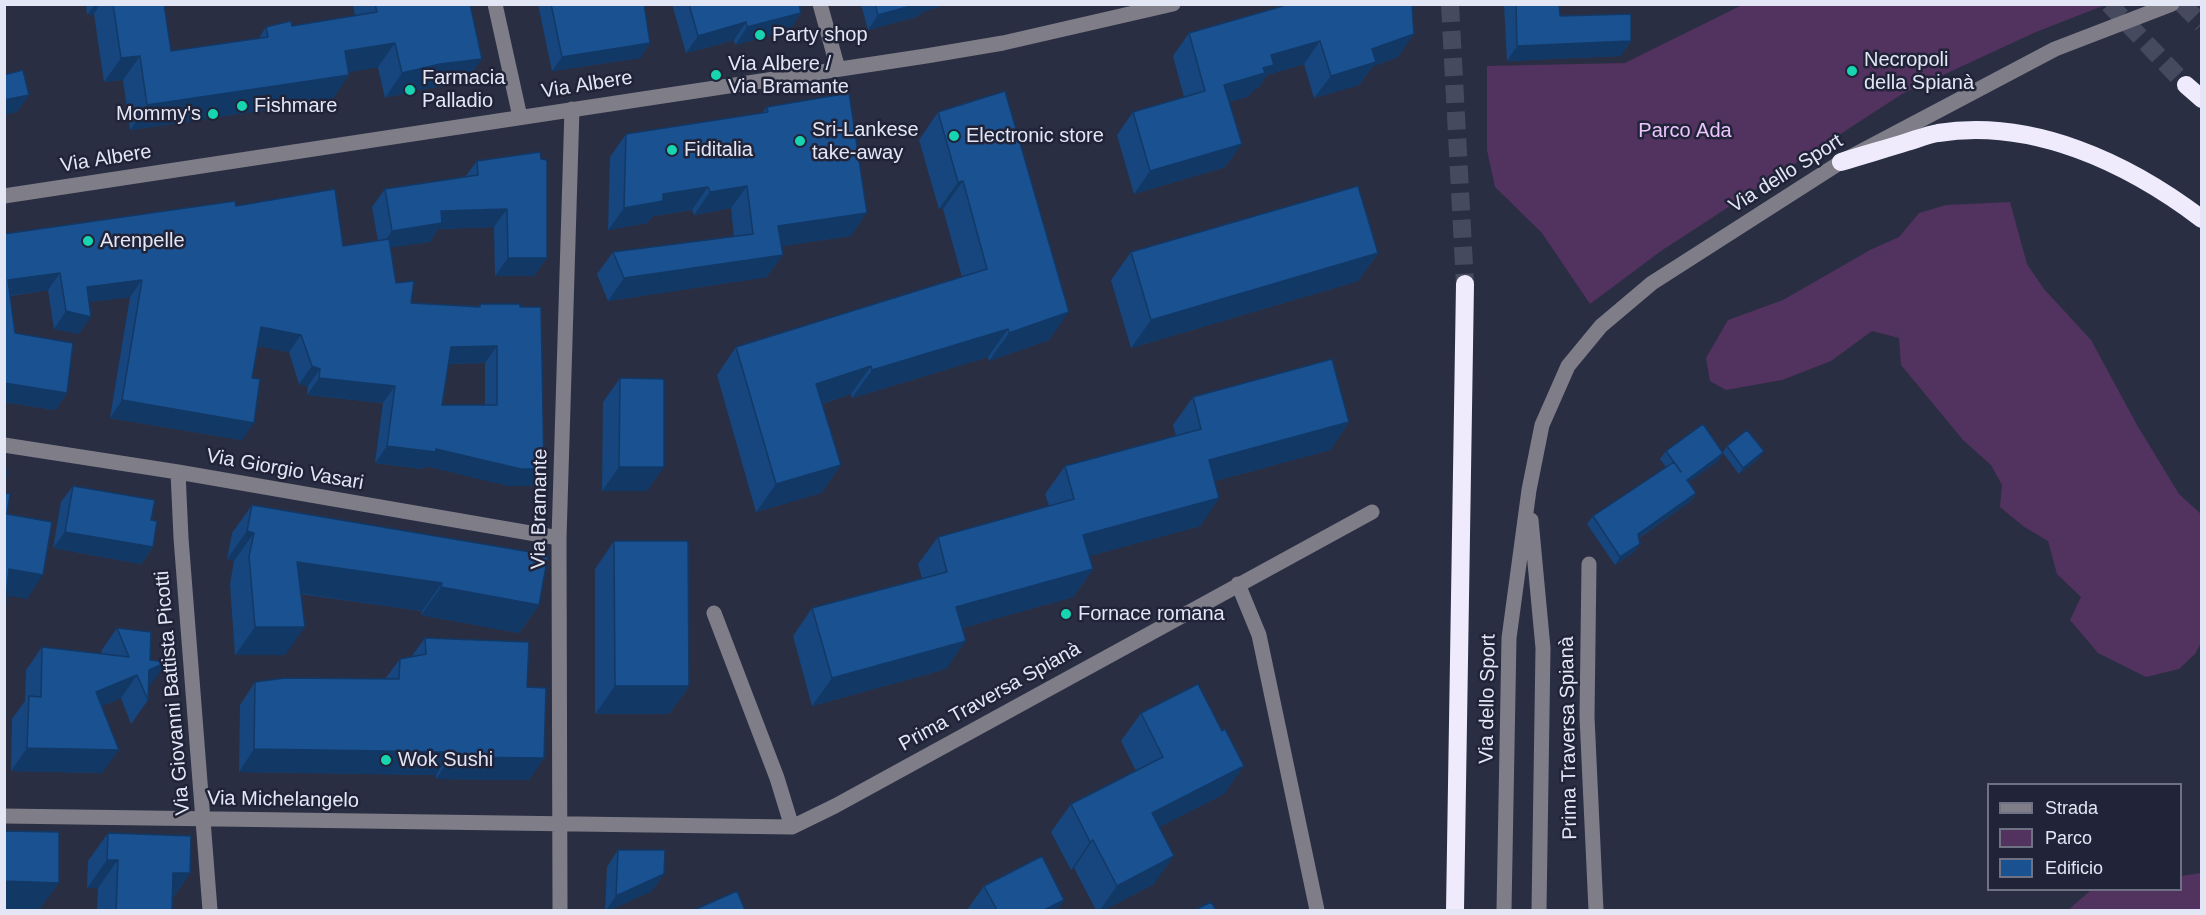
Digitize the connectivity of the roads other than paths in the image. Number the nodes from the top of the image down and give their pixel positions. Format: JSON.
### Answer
{"nodes":[{"id":1,"x":495,"y":4,"type":"edge"},
{"id":2,"x":820,"y":4,"type":"edge"},
{"id":3,"x":1173,"y":4,"type":"edge"},
{"id":4,"x":2172,"y":4,"type":"edge"},
{"id":5,"x":838,"y":69,"type":"junction"},
{"id":6,"x":2186,"y":85,"type":"tunnel mouth"},
{"id":7,"x":2202,"y":99,"type":"edge"},
{"id":8,"x":572,"y":109,"type":"junction"},
{"id":9,"x":520,"y":117,"type":"junction"},
{"id":10,"x":1841,"y":162,"type":"junction"},
{"id":11,"x":4,"y":196,"type":"edge"},
{"id":12,"x":2202,"y":219,"type":"edge"},
{"id":13,"x":1465,"y":284,"type":"tunnel mouth"},
{"id":14,"x":4,"y":445,"type":"edge"},
{"id":15,"x":178,"y":472,"type":"junction"},
{"id":16,"x":1529,"y":490,"type":"junction"},
{"id":17,"x":1372,"y":512,"type":"dead end"},
{"id":18,"x":559,"y":538,"type":"junction"},
{"id":19,"x":1588,"y":564,"type":"dead end"},
{"id":20,"x":1238,"y":584,"type":"junction"},
{"id":21,"x":714,"y":613,"type":"dead end"},
{"id":22,"x":4,"y":816,"type":"edge"},
{"id":23,"x":204,"y":820,"type":"junction"},
{"id":24,"x":561,"y":824,"type":"junction"},
{"id":25,"x":792,"y":827,"type":"junction"},
{"id":26,"x":1540,"y":856,"type":"junction"},
{"id":27,"x":210,"y":910,"type":"edge"},
{"id":28,"x":560,"y":910,"type":"edge"},
{"id":29,"x":1317,"y":910,"type":"edge"},
{"id":30,"x":1456,"y":910,"type":"edge"},
{"id":31,"x":1504,"y":910,"type":"edge"},
{"id":32,"x":1539,"y":910,"type":"edge"},
{"id":33,"x":1549,"y":910,"type":"edge"},
{"id":34,"x":1596,"y":910,"type":"edge"}],
"edges":[{"from":1,"to":9,"type":"street"},
{"from":2,"to":5,"type":"street"},
{"from":3,"to":5,"type":"street","name":"Via Albere"},
{"from":4,"to":10,"type":"street","name":"Via dello Sport"},
{"from":5,"to":8,"type":"street","name":"Via Albere"},
{"from":6,"to":7,"type":"highway"},
{"from":8,"to":9,"type":"street","name":"Via Albere"},
{"from":8,"to":18,"type":"street","name":"Via Bramante"},
{"from":9,"to":11,"type":"street","name":"Via Albere"},
{"from":10,"to":12,"type":"highway"},
{"from":10,"to":16,"type":"street","name":"Via dello Sport"},
{"from":13,"to":30,"type":"highway"},
{"from":14,"to":15,"type":"street","name":"Via Giorgio Vasari"},
{"from":15,"to":18,"type":"street","name":"Via Giorgio Vasari"},
{"from":15,"to":23,"type":"street","name":"Via Giovanni Battista Picotti"},
{"from":16,"to":26,"type":"street","name":"Via dello Sport"},
{"from":16,"to":31,"type":"street","name":"Via dello Sport"},
{"from":17,"to":20,"type":"street","name":"Prima Traversa Spianà"},
{"from":18,"to":24,"type":"street","name":"Via Bramante"},
{"from":19,"to":34,"type":"street","name":"Prima Traversa Spianà"},
{"from":20,"to":25,"type":"street","name":"Prima Traversa Spianà"},
{"from":20,"to":29,"type":"street"},
{"from":21,"to":25,"type":"street"},
{"from":22,"to":23,"type":"street","name":"Via Michelangelo"},
{"from":23,"to":24,"type":"street","name":"Via Michelangelo"},
{"from":23,"to":27,"type":"street","name":"Via Giovanni Battista Picotti"},
{"from":24,"to":25,"type":"street","name":"Prima Traversa Spianà"},
{"from":24,"to":28,"type":"street","name":"Via Bramante"},
{"from":26,"to":32,"type":"street","name":"Via dello Sport"},
{"from":26,"to":33,"type":"street"}]}
